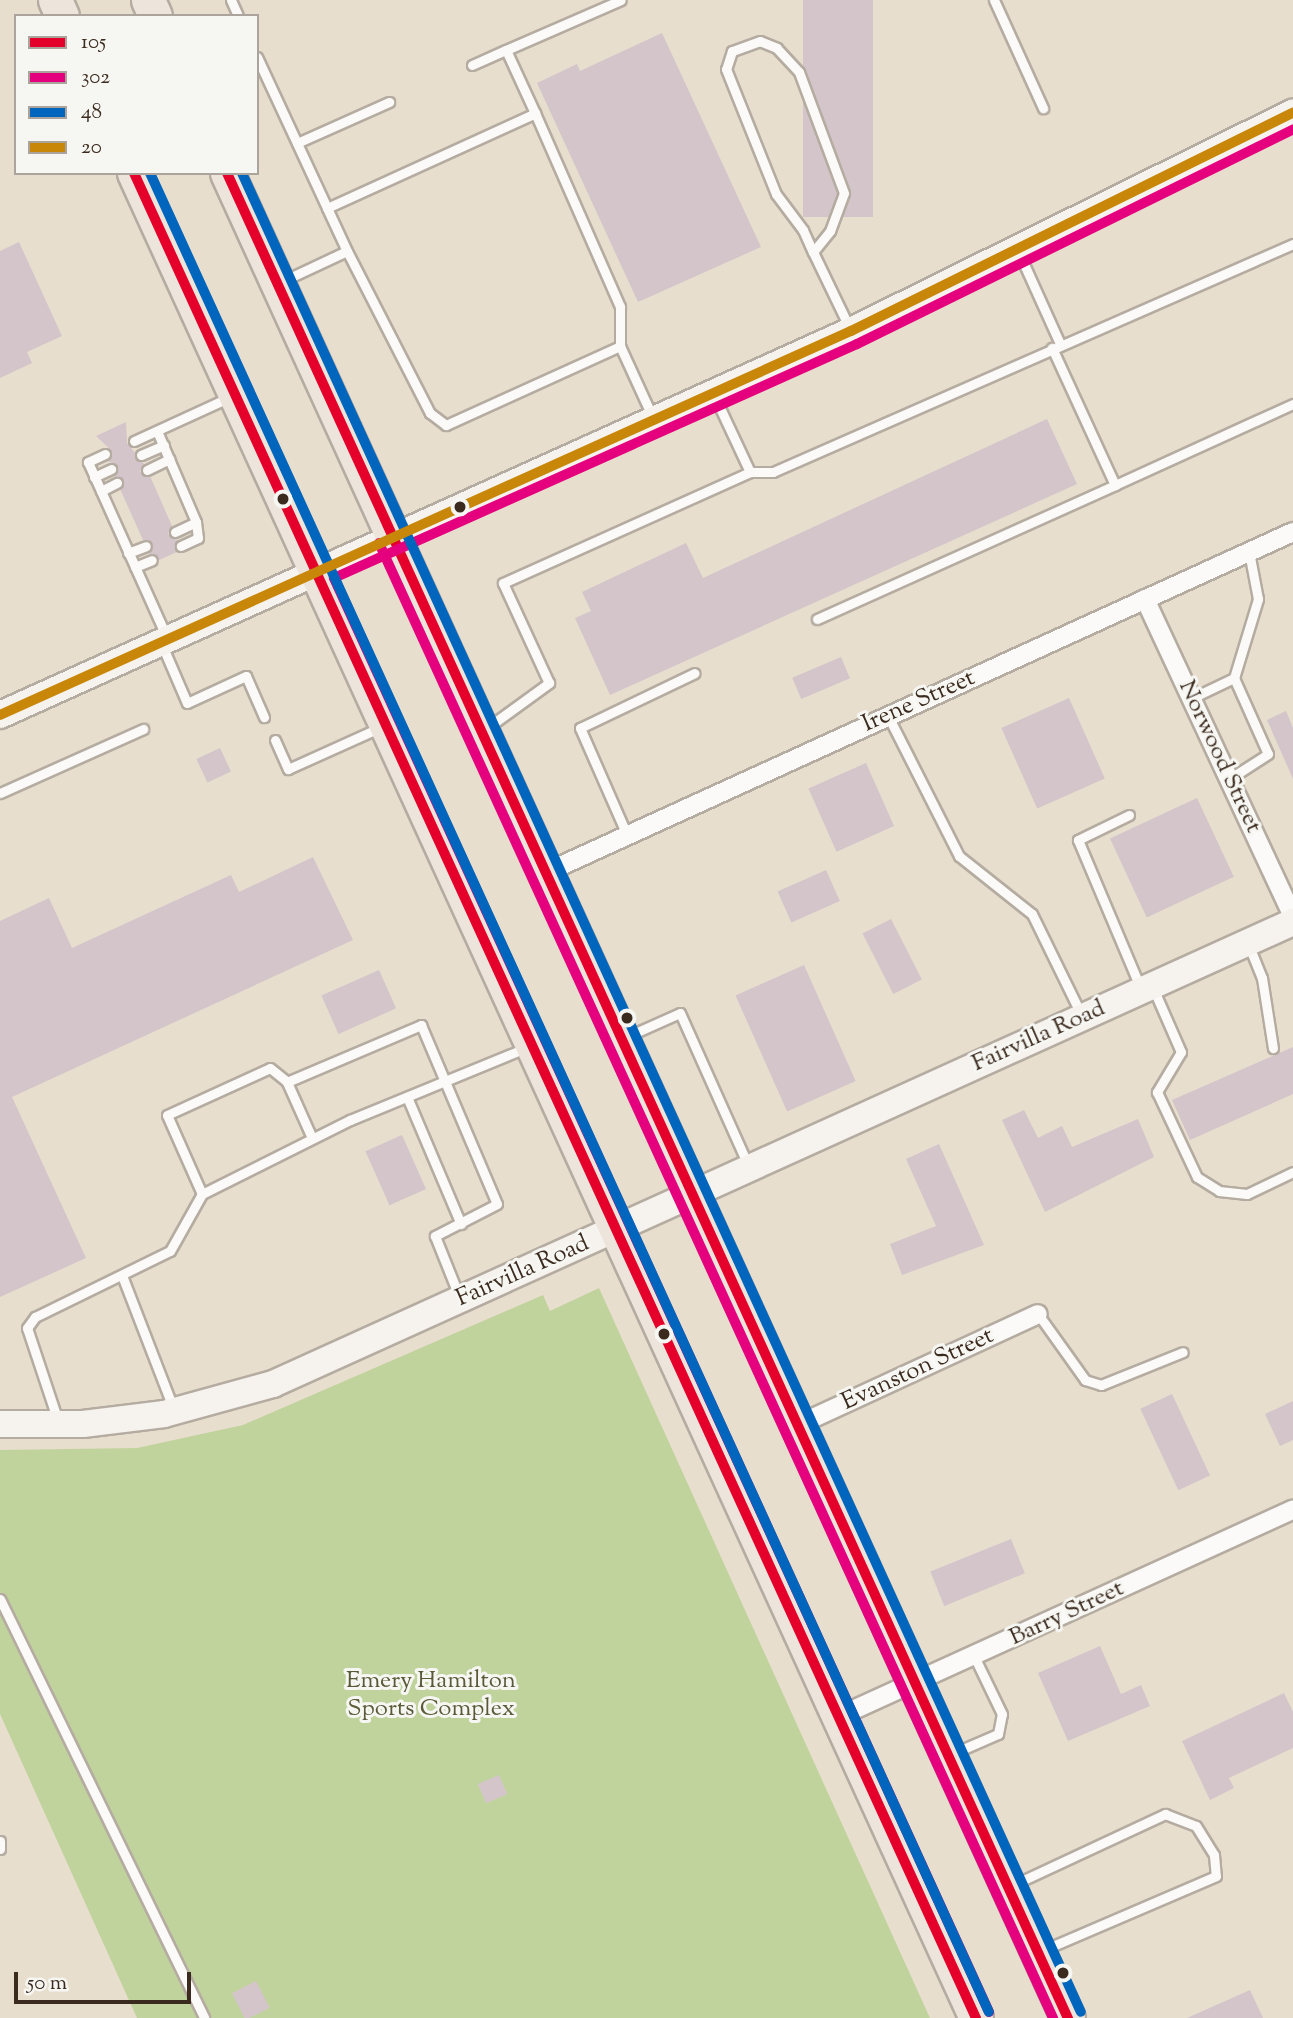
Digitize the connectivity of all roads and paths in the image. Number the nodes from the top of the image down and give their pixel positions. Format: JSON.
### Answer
{"nodes":[{"id":1,"x":621,"y":0,"type":"edge"},
{"id":2,"x":994,"y":0,"type":"edge"},
{"id":3,"x":602,"y":4,"type":"edge"},
{"id":4,"x":506,"y":50,"type":"junction"},
{"id":5,"x":259,"y":61,"type":"edge"},
{"id":6,"x":472,"y":65,"type":"dead end"},
{"id":7,"x":388,"y":102,"type":"dead end"},
{"id":8,"x":1043,"y":108,"type":"dead end"},
{"id":9,"x":535,"y":113,"type":"junction"},
{"id":10,"x":1293,"y":113,"type":"edge"},
{"id":11,"x":297,"y":143,"type":"junction"},
{"id":12,"x":135,"y":175,"type":"edge"},
{"id":13,"x":227,"y":175,"type":"edge"},
{"id":14,"x":327,"y":208,"type":"junction"},
{"id":15,"x":1293,"y":244,"type":"edge"},
{"id":16,"x":1015,"y":245,"type":"junction"},
{"id":17,"x":347,"y":251,"type":"junction"},
{"id":18,"x":813,"y":252,"type":"junction"},
{"id":19,"x":276,"y":284,"type":"junction"},
{"id":20,"x":850,"y":331,"type":"junction"},
{"id":21,"x":620,"y":346,"type":"junction"},
{"id":22,"x":1056,"y":346,"type":"junction"},
{"id":23,"x":713,"y":393,"type":"junction"},
{"id":24,"x":235,"y":395,"type":"junction"},
{"id":25,"x":1293,"y":404,"type":"edge"},
{"id":26,"x":653,"y":420,"type":"junction"},
{"id":27,"x":157,"y":430,"type":"junction"},
{"id":28,"x":134,"y":441,"type":"dead end"},
{"id":29,"x":164,"y":445,"type":"junction"},
{"id":30,"x":105,"y":454,"type":"dead end"},
{"id":31,"x":141,"y":456,"type":"dead end"},
{"id":32,"x":170,"y":459,"type":"junction"},
{"id":33,"x":111,"y":469,"type":"dead end"},
{"id":34,"x":147,"y":470,"type":"dead end"},
{"id":35,"x":750,"y":472,"type":"junction"},
{"id":36,"x":94,"y":477,"type":"junction"},
{"id":37,"x":117,"y":484,"type":"dead end"},
{"id":38,"x":1115,"y":485,"type":"junction"},
{"id":39,"x":101,"y":491,"type":"junction"},
{"id":40,"x":196,"y":522,"type":"junction"},
{"id":41,"x":175,"y":532,"type":"dead end"},
{"id":42,"x":1293,"y":532,"type":"edge"},
{"id":43,"x":392,"y":537,"type":"junction"},
{"id":44,"x":146,"y":546,"type":"dead end"},
{"id":45,"x":181,"y":546,"type":"dead end"},
{"id":46,"x":1249,"y":552,"type":"junction"},
{"id":47,"x":128,"y":553,"type":"junction"},
{"id":48,"x":152,"y":559,"type":"dead end"},
{"id":49,"x":135,"y":568,"type":"junction"},
{"id":50,"x":315,"y":570,"type":"junction"},
{"id":51,"x":1145,"y":599,"type":"junction"},
{"id":52,"x":817,"y":619,"type":"dead end"},
{"id":53,"x":163,"y":639,"type":"junction"},
{"id":54,"x":695,"y":673,"type":"dead end"},
{"id":55,"x":1234,"y":678,"type":"junction"},
{"id":56,"x":1192,"y":698,"type":"junction"},
{"id":57,"x":0,"y":715,"type":"edge"},
{"id":58,"x":888,"y":716,"type":"junction"},
{"id":59,"x":264,"y":717,"type":"dead end"},
{"id":60,"x":386,"y":725,"type":"junction"},
{"id":61,"x":144,"y":729,"type":"dead end"},
{"id":62,"x":481,"y":733,"type":"junction"},
{"id":63,"x":275,"y":740,"type":"dead end"},
{"id":64,"x":1229,"y":779,"type":"junction"},
{"id":65,"x":0,"y":793,"type":"edge"},
{"id":66,"x":1129,"y":815,"type":"dead end"},
{"id":67,"x":627,"y":835,"type":"junction"},
{"id":68,"x":545,"y":873,"type":"junction"},
{"id":69,"x":1293,"y":916,"type":"edge"},
{"id":70,"x":1293,"y":922,"type":"edge"},
{"id":71,"x":1248,"y":943,"type":"junction"},
{"id":72,"x":1147,"y":989,"type":"junction"},
{"id":73,"x":1083,"y":1017,"type":"junction"},
{"id":74,"x":621,"y":1039,"type":"junction"},
{"id":75,"x":533,"y":1045,"type":"junction"},
{"id":76,"x":1273,"y":1048,"type":"dead end"},
{"id":77,"x":287,"y":1082,"type":"junction"},
{"id":78,"x":446,"y":1082,"type":"junction"},
{"id":79,"x":407,"y":1097,"type":"junction"},
{"id":80,"x":312,"y":1138,"type":"junction"},
{"id":81,"x":749,"y":1169,"type":"junction"},
{"id":82,"x":1293,"y":1172,"type":"edge"},
{"id":83,"x":202,"y":1194,"type":"junction"},
{"id":84,"x":693,"y":1195,"type":"junction"},
{"id":85,"x":461,"y":1224,"type":"junction"},
{"id":86,"x":617,"y":1230,"type":"junction"},
{"id":87,"x":123,"y":1278,"type":"junction"},
{"id":88,"x":461,"y":1300,"type":"junction"},
{"id":89,"x":1038,"y":1314,"type":"joint"},
{"id":90,"x":1183,"y":1352,"type":"dead end"},
{"id":91,"x":174,"y":1411,"type":"junction"},
{"id":92,"x":0,"y":1424,"type":"edge"},
{"id":93,"x":60,"y":1424,"type":"junction"},
{"id":94,"x":798,"y":1425,"type":"junction"},
{"id":95,"x":1293,"y":1510,"type":"edge"},
{"id":96,"x":0,"y":1599,"type":"edge"},
{"id":97,"x":974,"y":1656,"type":"junction"},
{"id":98,"x":915,"y":1683,"type":"junction"},
{"id":99,"x":840,"y":1716,"type":"junction"},
{"id":100,"x":949,"y":1756,"type":"junction"},
{"id":101,"x":0,"y":1841,"type":"edge"},
{"id":102,"x":0,"y":1849,"type":"edge"},
{"id":103,"x":1008,"y":1887,"type":"junction"},
{"id":104,"x":1038,"y":1952,"type":"junction"},
{"id":105,"x":204,"y":2018,"type":"edge"},
{"id":106,"x":976,"y":2018,"type":"edge"},
{"id":107,"x":1068,"y":2018,"type":"edge"}],
"edges":[{"from":1,"to":3,"type":"lane"},
{"from":2,"to":8,"type":"lane"},
{"from":3,"to":4,"type":"lane"},
{"from":4,"to":6,"type":"lane"},
{"from":4,"to":9,"type":"lane"},
{"from":5,"to":11,"type":"lane"},
{"from":7,"to":11,"type":"lane"},
{"from":9,"to":14,"type":"lane"},
{"from":9,"to":21,"type":"lane"},
{"from":10,"to":16,"type":"street"},
{"from":11,"to":14,"type":"lane"},
{"from":12,"to":24,"type":"highway"},
{"from":13,"to":19,"type":"highway"},
{"from":14,"to":17,"type":"lane"},
{"from":15,"to":22,"type":"lane"},
{"from":16,"to":20,"type":"street"},
{"from":16,"to":22,"type":"lane"},
{"from":17,"to":19,"type":"lane"},
{"from":17,"to":21,"type":"lane"},
{"from":18,"to":18,"type":"lane"},
{"from":18,"to":20,"type":"lane"},
{"from":19,"to":43,"type":"highway"},
{"from":20,"to":23,"type":"street"},
{"from":21,"to":26,"type":"lane"},
{"from":22,"to":35,"type":"lane"},
{"from":22,"to":38,"type":"lane"},
{"from":23,"to":26,"type":"street"},
{"from":23,"to":35,"type":"lane"},
{"from":24,"to":27,"type":"lane"},
{"from":24,"to":50,"type":"highway"},
{"from":25,"to":38,"type":"lane"},
{"from":26,"to":43,"type":"street"},
{"from":27,"to":28,"type":"lane"},
{"from":27,"to":29,"type":"lane"},
{"from":29,"to":31,"type":"lane"},
{"from":29,"to":32,"type":"lane"},
{"from":30,"to":36,"type":"lane"},
{"from":32,"to":34,"type":"lane"},
{"from":32,"to":40,"type":"lane"},
{"from":33,"to":36,"type":"lane"},
{"from":35,"to":62,"type":"lane"},
{"from":36,"to":39,"type":"lane"},
{"from":37,"to":39,"type":"lane"},
{"from":38,"to":52,"type":"lane"},
{"from":39,"to":47,"type":"lane"},
{"from":40,"to":41,"type":"lane"},
{"from":40,"to":45,"type":"lane"},
{"from":42,"to":46,"type":"street","name":"Irene Street"},
{"from":43,"to":50,"type":"street"},
{"from":43,"to":62,"type":"highway"},
{"from":44,"to":47,"type":"lane"},
{"from":46,"to":51,"type":"street","name":"Irene Street"},
{"from":46,"to":55,"type":"lane"},
{"from":47,"to":49,"type":"lane"},
{"from":48,"to":49,"type":"lane"},
{"from":49,"to":53,"type":"lane"},
{"from":50,"to":53,"type":"street"},
{"from":50,"to":60,"type":"highway"},
{"from":51,"to":56,"type":"street","name":"Norwood Street"},
{"from":51,"to":58,"type":"street","name":"Irene Street"},
{"from":53,"to":57,"type":"street"},
{"from":53,"to":59,"type":"lane"},
{"from":54,"to":67,"type":"lane"},
{"from":55,"to":56,"type":"lane"},
{"from":55,"to":64,"type":"lane"},
{"from":56,"to":64,"type":"street","name":"Norwood Street"},
{"from":58,"to":67,"type":"street","name":"Irene Street"},
{"from":58,"to":73,"type":"lane"},
{"from":60,"to":63,"type":"lane"},
{"from":60,"to":75,"type":"highway"},
{"from":61,"to":65,"type":"lane"},
{"from":62,"to":68,"type":"highway"},
{"from":64,"to":69,"type":"street","name":"Norwood Street"},
{"from":66,"to":72,"type":"lane"},
{"from":67,"to":68,"type":"street","name":"Irene Street"},
{"from":68,"to":74,"type":"highway"},
{"from":70,"to":71,"type":"street","name":"Fairvilla Road"},
{"from":71,"to":72,"type":"street","name":"Fairvilla Road"},
{"from":71,"to":76,"type":"lane"},
{"from":72,"to":73,"type":"street","name":"Fairvilla Road"},
{"from":72,"to":82,"type":"lane"},
{"from":73,"to":81,"type":"street","name":"Fairvilla Road"},
{"from":74,"to":81,"type":"lane"},
{"from":74,"to":84,"type":"highway"},
{"from":75,"to":78,"type":"lane"},
{"from":75,"to":86,"type":"highway"},
{"from":77,"to":78,"type":"lane"},
{"from":77,"to":80,"type":"lane"},
{"from":77,"to":83,"type":"lane"},
{"from":78,"to":79,"type":"lane"},
{"from":78,"to":85,"type":"lane"},
{"from":79,"to":80,"type":"lane"},
{"from":79,"to":85,"type":"lane"},
{"from":80,"to":83,"type":"lane"},
{"from":81,"to":84,"type":"street","name":"Fairvilla Road"},
{"from":83,"to":87,"type":"lane"},
{"from":84,"to":86,"type":"street","name":"Fairvilla Road"},
{"from":84,"to":94,"type":"highway"},
{"from":85,"to":88,"type":"lane"},
{"from":86,"to":88,"type":"street","name":"Fairvilla Road"},
{"from":86,"to":99,"type":"highway"},
{"from":87,"to":91,"type":"lane"},
{"from":87,"to":93,"type":"lane"},
{"from":88,"to":91,"type":"street","name":"Fairvilla Road"},
{"from":89,"to":90,"type":"lane"},
{"from":89,"to":94,"type":"street","name":"Evanston Street"},
{"from":91,"to":93,"type":"street","name":"Fairvilla Road"},
{"from":92,"to":93,"type":"street","name":"Fairvilla Road"},
{"from":94,"to":98,"type":"highway"},
{"from":95,"to":97,"type":"street","name":"Barry Street"},
{"from":96,"to":105,"type":"lane"},
{"from":97,"to":98,"type":"street","name":"Barry Street"},
{"from":97,"to":100,"type":"lane"},
{"from":98,"to":99,"type":"street","name":"Barry Street"},
{"from":98,"to":100,"type":"highway"},
{"from":99,"to":106,"type":"highway"},
{"from":100,"to":103,"type":"highway"},
{"from":101,"to":102,"type":"lane"},
{"from":103,"to":104,"type":"highway"},
{"from":103,"to":104,"type":"lane"},
{"from":104,"to":107,"type":"highway"}]}
